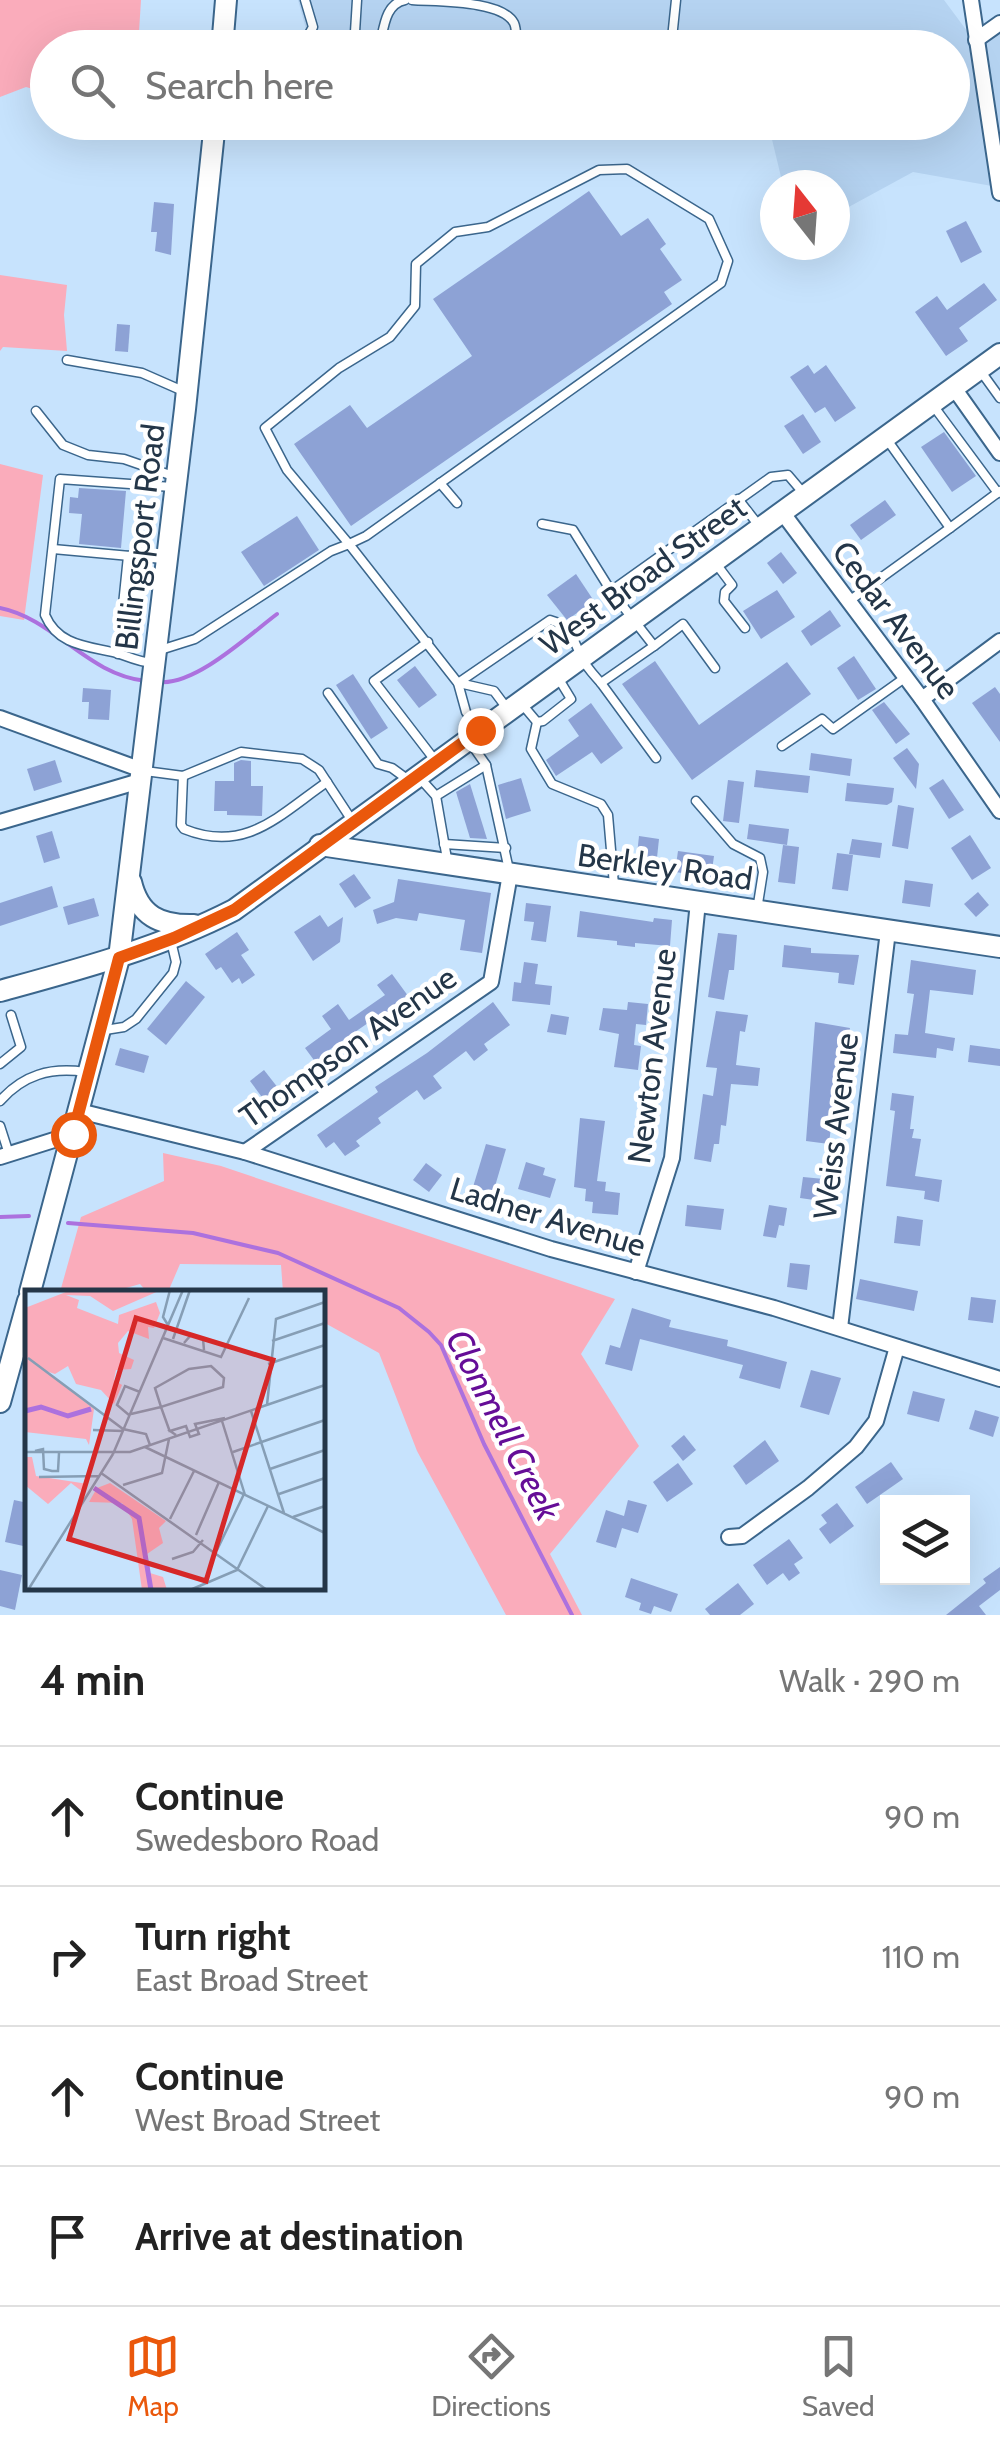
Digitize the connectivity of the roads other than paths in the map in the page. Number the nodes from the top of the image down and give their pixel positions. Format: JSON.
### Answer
{"nodes":[{"id":1,"x":226,"y":0,"type":"edge"},
{"id":2,"x":305,"y":0,"type":"edge"},
{"id":3,"x":357,"y":0,"type":"edge"},
{"id":4,"x":405,"y":0,"type":"edge"},
{"id":5,"x":676,"y":0,"type":"edge"},
{"id":6,"x":971,"y":0,"type":"edge"},
{"id":7,"x":1000,"y":23,"type":"edge"},
{"id":8,"x":224,"y":30,"type":"edge"},
{"id":9,"x":312,"y":30,"type":"edge"},
{"id":10,"x":355,"y":30,"type":"edge"},
{"id":11,"x":384,"y":30,"type":"edge"},
{"id":12,"x":515,"y":30,"type":"edge"},
{"id":13,"x":673,"y":30,"type":"edge"},
{"id":14,"x":976,"y":40,"type":"junction"},
{"id":15,"x":213,"y":140,"type":"edge"},
{"id":16,"x":1000,"y":193,"type":"edge"},
{"id":17,"x":1000,"y":354,"type":"edge"},
{"id":18,"x":68,"y":360,"type":"dead end"},
{"id":19,"x":979,"y":369,"type":"junction"},
{"id":20,"x":954,"y":388,"type":"junction"},
{"id":21,"x":187,"y":394,"type":"junction"},
{"id":22,"x":1000,"y":398,"type":"edge"},
{"id":23,"x":932,"y":404,"type":"junction"},
{"id":24,"x":36,"y":411,"type":"dead end"},
{"id":25,"x":886,"y":437,"type":"junction"},
{"id":26,"x":1000,"y":454,"type":"edge"},
{"id":27,"x":177,"y":483,"type":"junction"},
{"id":28,"x":440,"y":483,"type":"junction"},
{"id":29,"x":999,"y":492,"type":"edge"},
{"id":30,"x":805,"y":496,"type":"junction"},
{"id":31,"x":738,"y":499,"type":"junction"},
{"id":32,"x":457,"y":503,"type":"dead end"},
{"id":33,"x":782,"y":512,"type":"junction"},
{"id":34,"x":542,"y":524,"type":"dead end"},
{"id":35,"x":760,"y":528,"type":"junction"},
{"id":36,"x":950,"y":528,"type":"junction"},
{"id":37,"x":349,"y":544,"type":"junction"},
{"id":38,"x":54,"y":549,"type":"junction"},
{"id":39,"x":128,"y":556,"type":"junction"},
{"id":40,"x":168,"y":560,"type":"junction"},
{"id":41,"x":714,"y":562,"type":"junction"},
{"id":42,"x":612,"y":591,"type":"junction"},
{"id":43,"x":849,"y":601,"type":"junction"},
{"id":44,"x":634,"y":620,"type":"junction"},
{"id":45,"x":745,"y":628,"type":"dead end"},
{"id":46,"x":1000,"y":641,"type":"edge"},
{"id":47,"x":428,"y":642,"type":"junction"},
{"id":48,"x":654,"y":646,"type":"junction"},
{"id":49,"x":118,"y":654,"type":"junction"},
{"id":50,"x":581,"y":658,"type":"junction"},
{"id":51,"x":715,"y":668,"type":"dead end"},
{"id":52,"x":154,"y":669,"type":"junction"},
{"id":53,"x":556,"y":676,"type":"junction"},
{"id":54,"x":906,"y":677,"type":"junction"},
{"id":55,"x":458,"y":683,"type":"junction"},
{"id":56,"x":602,"y":684,"type":"junction"},
{"id":57,"x":328,"y":693,"type":"dead end"},
{"id":58,"x":922,"y":699,"type":"junction"},
{"id":59,"x":515,"y":707,"type":"junction"},
{"id":60,"x":0,"y":718,"type":"edge"},
{"id":61,"x":537,"y":722,"type":"junction"},
{"id":62,"x":474,"y":735,"type":"junction"},
{"id":63,"x":782,"y":746,"type":"dead end"},
{"id":64,"x":656,"y":758,"type":"dead end"},
{"id":65,"x":436,"y":762,"type":"junction"},
{"id":66,"x":486,"y":765,"type":"junction"},
{"id":67,"x":141,"y":776,"type":"junction"},
{"id":68,"x":183,"y":776,"type":"junction"},
{"id":69,"x":414,"y":778,"type":"junction"},
{"id":70,"x":327,"y":782,"type":"junction"},
{"id":71,"x":436,"y":796,"type":"junction"},
{"id":72,"x":696,"y":801,"type":"dead end"},
{"id":73,"x":1000,"y":811,"type":"edge"},
{"id":74,"x":0,"y":822,"type":"edge"},
{"id":75,"x":353,"y":822,"type":"junction"},
{"id":76,"x":320,"y":846,"type":"junction"},
{"id":77,"x":506,"y":848,"type":"junction"},
{"id":78,"x":446,"y":854,"type":"junction"},
{"id":79,"x":510,"y":874,"type":"junction"},
{"id":80,"x":130,"y":879,"type":"junction"},
{"id":81,"x":615,"y":889,"type":"junction"},
{"id":82,"x":698,"y":902,"type":"junction"},
{"id":83,"x":757,"y":910,"type":"junction"},
{"id":84,"x":206,"y":925,"type":"junction"},
{"id":85,"x":888,"y":931,"type":"junction"},
{"id":86,"x":171,"y":940,"type":"junction"},
{"id":87,"x":1000,"y":947,"type":"edge"},
{"id":88,"x":119,"y":958,"type":"junction"},
{"id":89,"x":0,"y":991,"type":"edge"},
{"id":90,"x":11,"y":1015,"type":"dead end"},
{"id":91,"x":100,"y":1031,"type":"junction"},
{"id":92,"x":0,"y":1064,"type":"edge"},
{"id":93,"x":89,"y":1073,"type":"junction"},
{"id":94,"x":0,"y":1102,"type":"edge"},
{"id":95,"x":79,"y":1111,"type":"junction"},
{"id":96,"x":0,"y":1126,"type":"edge"},
{"id":97,"x":73,"y":1134,"type":"junction"},
{"id":98,"x":245,"y":1152,"type":"junction"},
{"id":99,"x":4,"y":1156,"type":"edge"},
{"id":100,"x":636,"y":1272,"type":"junction"},
{"id":101,"x":31,"y":1290,"type":"edge"},
{"id":102,"x":25,"y":1312,"type":"edge"},
{"id":103,"x":840,"y":1328,"type":"junction"},
{"id":104,"x":897,"y":1346,"type":"junction"},
{"id":105,"x":1000,"y":1379,"type":"edge"},
{"id":106,"x":0,"y":1402,"type":"edge"},
{"id":107,"x":728,"y":1537,"type":"dead end"}],
"edges":[{"from":1,"to":8,"type":"main road"},
{"from":2,"to":9,"type":"lane"},
{"from":3,"to":10,"type":"lane"},
{"from":4,"to":11,"type":"lane"},
{"from":4,"to":12,"type":"lane"},
{"from":5,"to":13,"type":"lane"},
{"from":6,"to":14,"type":"street"},
{"from":7,"to":14,"type":"street"},
{"from":14,"to":16,"type":"street"},
{"from":15,"to":21,"type":"main road","name":"Billingsport Road"},
{"from":17,"to":19,"type":"main road","name":"West Broad Street"},
{"from":18,"to":21,"type":"lane"},
{"from":19,"to":20,"type":"main road","name":"West Broad Street"},
{"from":19,"to":22,"type":"lane"},
{"from":20,"to":23,"type":"main road","name":"West Broad Street"},
{"from":20,"to":26,"type":"street"},
{"from":21,"to":27,"type":"main road","name":"Billingsport Road"},
{"from":23,"to":25,"type":"main road","name":"West Broad Street"},
{"from":23,"to":29,"type":"lane"},
{"from":24,"to":27,"type":"lane"},
{"from":25,"to":30,"type":"main road","name":"West Broad Street"},
{"from":25,"to":36,"type":"lane"},
{"from":27,"to":38,"type":"lane"},
{"from":27,"to":40,"type":"main road","name":"Billingsport Road"},
{"from":28,"to":32,"type":"lane"},
{"from":28,"to":37,"type":"lane"},
{"from":28,"to":37,"type":"lane"},
{"from":29,"to":36,"type":"lane"},
{"from":30,"to":31,"type":"lane"},
{"from":30,"to":33,"type":"main road","name":"West Broad Street"},
{"from":31,"to":35,"type":"lane"},
{"from":31,"to":42,"type":"lane"},
{"from":33,"to":35,"type":"main road","name":"West Broad Street"},
{"from":33,"to":43,"type":"street","name":"Cedar Avenue"},
{"from":34,"to":42,"type":"lane"},
{"from":35,"to":41,"type":"main road","name":"West Broad Street"},
{"from":36,"to":43,"type":"lane"},
{"from":37,"to":47,"type":"lane"},
{"from":37,"to":52,"type":"lane"},
{"from":38,"to":39,"type":"lane"},
{"from":38,"to":49,"type":"lane"},
{"from":39,"to":40,"type":"lane"},
{"from":39,"to":49,"type":"lane"},
{"from":40,"to":52,"type":"main road","name":"Billingsport Road"},
{"from":41,"to":44,"type":"main road","name":"West Broad Street"},
{"from":41,"to":45,"type":"lane"},
{"from":42,"to":44,"type":"lane"},
{"from":43,"to":54,"type":"street","name":"Cedar Avenue"},
{"from":44,"to":48,"type":"lane"},
{"from":44,"to":50,"type":"main road","name":"West Broad Street"},
{"from":46,"to":58,"type":"street"},
{"from":47,"to":55,"type":"lane"},
{"from":47,"to":65,"type":"lane"},
{"from":48,"to":51,"type":"lane"},
{"from":48,"to":56,"type":"lane"},
{"from":49,"to":52,"type":"lane"},
{"from":50,"to":53,"type":"main road","name":"West Broad Street"},
{"from":50,"to":55,"type":"lane"},
{"from":50,"to":56,"type":"lane"},
{"from":52,"to":67,"type":"main road","name":"Billingsport Road"},
{"from":53,"to":59,"type":"main road","name":"West Broad Street"},
{"from":53,"to":61,"type":"lane"},
{"from":54,"to":58,"type":"street","name":"Cedar Avenue"},
{"from":54,"to":63,"type":"lane"},
{"from":55,"to":59,"type":"lane"},
{"from":55,"to":62,"type":"lane"},
{"from":56,"to":64,"type":"lane"},
{"from":57,"to":69,"type":"lane"},
{"from":58,"to":73,"type":"street","name":"Cedar Avenue"},
{"from":59,"to":61,"type":"lane"},
{"from":59,"to":62,"type":"main road","name":"West Broad Street"},
{"from":60,"to":67,"type":"street"},
{"from":61,"to":81,"type":"lane"},
{"from":62,"to":65,"type":"main road","name":"West Broad Street"},
{"from":62,"to":66,"type":"lane"},
{"from":65,"to":69,"type":"main road","name":"West Broad Street"},
{"from":66,"to":71,"type":"lane"},
{"from":66,"to":77,"type":"lane"},
{"from":67,"to":68,"type":"lane"},
{"from":67,"to":74,"type":"street"},
{"from":67,"to":80,"type":"main road","name":"Billingsport Road"},
{"from":68,"to":70,"type":"lane"},
{"from":68,"to":70,"type":"lane"},
{"from":69,"to":71,"type":"lane"},
{"from":69,"to":75,"type":"main road","name":"West Broad Street"},
{"from":70,"to":75,"type":"lane"},
{"from":71,"to":78,"type":"lane"},
{"from":72,"to":83,"type":"lane"},
{"from":75,"to":76,"type":"main road","name":"West Broad Street"},
{"from":76,"to":78,"type":"main road","name":"Berkley Road"},
{"from":76,"to":84,"type":"main road","name":"West Broad Street"},
{"from":77,"to":78,"type":"lane"},
{"from":77,"to":79,"type":"lane"},
{"from":78,"to":79,"type":"main road","name":"Berkley Road"},
{"from":79,"to":81,"type":"main road","name":"Berkley Road"},
{"from":79,"to":98,"type":"street","name":"Thompson Avenue"},
{"from":80,"to":84,"type":"main road"},
{"from":80,"to":88,"type":"main road","name":"Billingsport Road"},
{"from":81,"to":82,"type":"main road","name":"Berkley Road"},
{"from":82,"to":83,"type":"main road","name":"Berkley Road"},
{"from":82,"to":100,"type":"street","name":"Newton Avenue"},
{"from":83,"to":85,"type":"main road","name":"Berkley Road"},
{"from":84,"to":86,"type":"main road","name":"West Broad Street"},
{"from":85,"to":87,"type":"main road","name":"Berkley Road"},
{"from":85,"to":103,"type":"street","name":"Weiss Avenue"},
{"from":86,"to":88,"type":"main road","name":"West Broad Street"},
{"from":86,"to":91,"type":"lane"},
{"from":88,"to":89,"type":"main road","name":"West Broad Street"},
{"from":88,"to":91,"type":"main road","name":"Billingsport Road"},
{"from":90,"to":92,"type":"lane"},
{"from":91,"to":93,"type":"main road","name":"Billingsport Road"},
{"from":93,"to":94,"type":"lane"},
{"from":93,"to":95,"type":"main road","name":"Billingsport Road"},
{"from":95,"to":97,"type":"main road","name":"Billingsport Road"},
{"from":95,"to":98,"type":"street","name":"Ladner Avenue"},
{"from":96,"to":99,"type":"lane"},
{"from":97,"to":99,"type":"street"},
{"from":97,"to":101,"type":"main road","name":"Billingsport Road"},
{"from":98,"to":100,"type":"street","name":"Ladner Avenue"},
{"from":100,"to":103,"type":"street","name":"Ladner Avenue"},
{"from":102,"to":106,"type":"main road"},
{"from":103,"to":104,"type":"street","name":"Ladner Avenue"},
{"from":104,"to":105,"type":"street","name":"Ladner Avenue"},
{"from":104,"to":107,"type":"street"}]}
